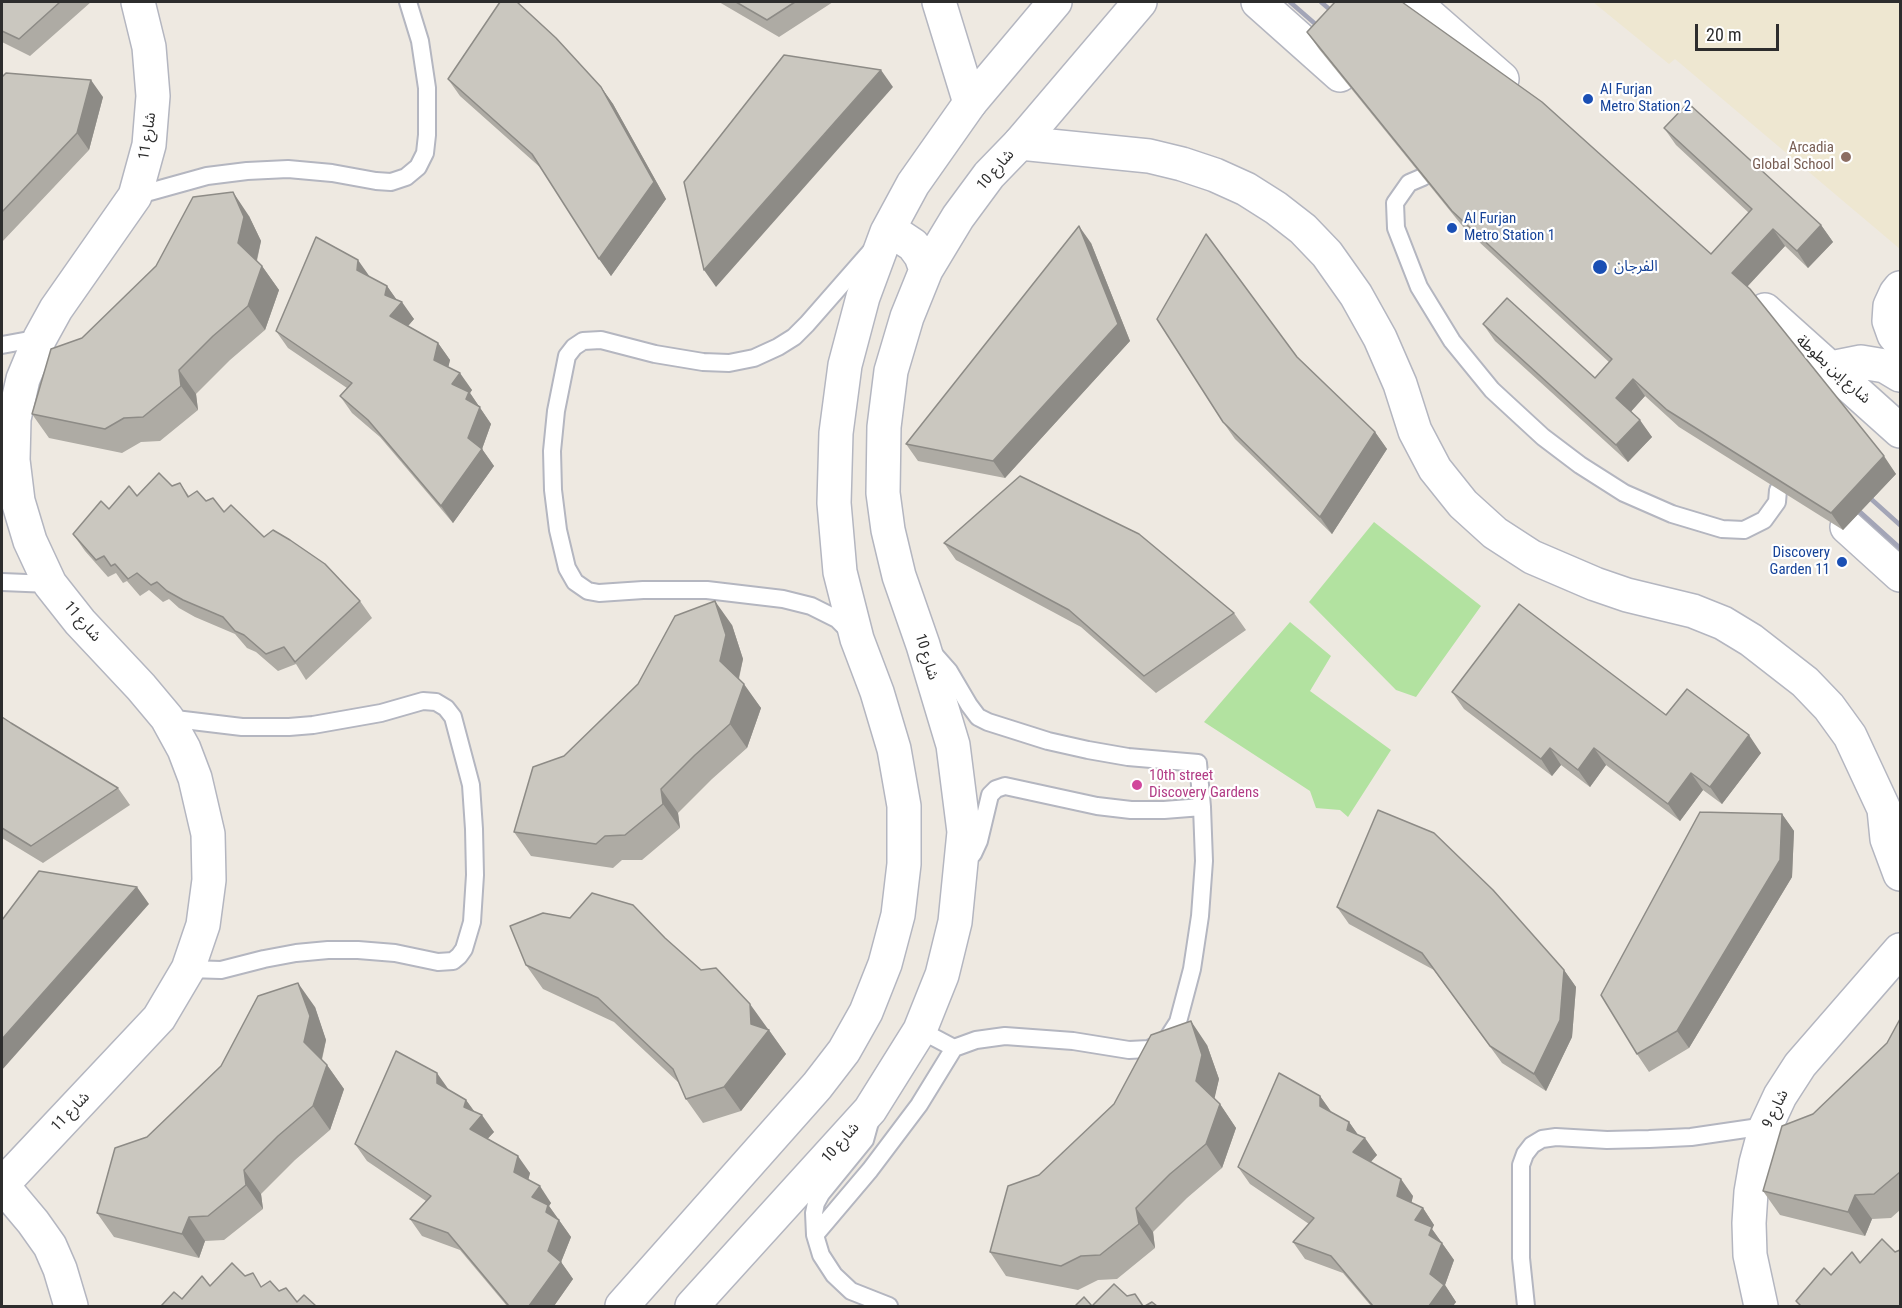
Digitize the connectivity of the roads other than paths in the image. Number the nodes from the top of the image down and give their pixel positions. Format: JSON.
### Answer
{"nodes":[{"id":1,"x":138,"y":2,"type":"edge"},
{"id":2,"x":408,"y":2,"type":"edge"},
{"id":3,"x":939,"y":2,"type":"edge"},
{"id":4,"x":1055,"y":2,"type":"edge"},
{"id":5,"x":1140,"y":2,"type":"edge"},
{"id":6,"x":1258,"y":2,"type":"edge"},
{"id":7,"x":1414,"y":2,"type":"edge"},
{"id":8,"x":1340,"y":75,"type":"edge"},
{"id":9,"x":1524,"y":98,"type":"edge"},
{"id":10,"x":970,"y":103,"type":"junction"},
{"id":11,"x":1043,"y":116,"type":"junction"},
{"id":12,"x":1020,"y":142,"type":"junction"},
{"id":13,"x":1073,"y":149,"type":"junction"},
{"id":14,"x":1423,"y":177,"type":"edge"},
{"id":15,"x":135,"y":196,"type":"junction"},
{"id":16,"x":887,"y":232,"type":"junction"},
{"id":17,"x":926,"y":270,"type":"junction"},
{"id":18,"x":1900,"y":288,"type":"edge"},
{"id":19,"x":1765,"y":310,"type":"edge"},
{"id":20,"x":40,"y":338,"type":"junction"},
{"id":21,"x":1900,"y":342,"type":"edge"},
{"id":22,"x":2,"y":345,"type":"edge"},
{"id":23,"x":1831,"y":368,"type":"junction"},
{"id":24,"x":1900,"y":375,"type":"edge"},
{"id":25,"x":1900,"y":431,"type":"edge"},
{"id":26,"x":1778,"y":490,"type":"edge"},
{"id":27,"x":1847,"y":526,"type":"dead end"},
{"id":28,"x":1900,"y":575,"type":"edge"},
{"id":29,"x":2,"y":582,"type":"edge"},
{"id":30,"x":50,"y":584,"type":"junction"},
{"id":31,"x":857,"y":639,"type":"junction"},
{"id":32,"x":923,"y":645,"type":"junction"},
{"id":33,"x":167,"y":718,"type":"junction"},
{"id":34,"x":1202,"y":807,"type":"junction"},
{"id":35,"x":1900,"y":874,"type":"edge"},
{"id":36,"x":960,"y":875,"type":"junction"},
{"id":37,"x":1900,"y":951,"type":"edge"},
{"id":38,"x":188,"y":969,"type":"junction"},
{"id":39,"x":920,"y":1030,"type":"junction"},
{"id":40,"x":954,"y":1048,"type":"junction"},
{"id":41,"x":870,"y":1110,"type":"junction"},
{"id":42,"x":1766,"y":1126,"type":"junction"},
{"id":43,"x":2,"y":1185,"type":"edge"},
{"id":44,"x":815,"y":1235,"type":"junction"},
{"id":45,"x":70,"y":1306,"type":"edge"},
{"id":46,"x":622,"y":1306,"type":"edge"},
{"id":47,"x":692,"y":1306,"type":"edge"},
{"id":48,"x":889,"y":1306,"type":"edge"},
{"id":49,"x":1526,"y":1306,"type":"edge"},
{"id":50,"x":1761,"y":1306,"type":"edge"}],
"edges":[{"from":1,"to":15,"type":"street","name":"شارع 11"},
{"from":2,"to":15,"type":"lane"},
{"from":3,"to":10,"type":"street"},
{"from":4,"to":10,"type":"street"},
{"from":5,"to":11,"type":"street","name":"شارع 10"},
{"from":6,"to":8,"type":"street"},
{"from":7,"to":9,"type":"street"},
{"from":10,"to":16,"type":"street"},
{"from":11,"to":12,"type":"street","name":"شارع 10"},
{"from":11,"to":13,"type":"street"},
{"from":12,"to":13,"type":"street"},
{"from":12,"to":17,"type":"street","name":"شارع 10"},
{"from":13,"to":35,"type":"street"},
{"from":14,"to":26,"type":"lane"},
{"from":15,"to":20,"type":"street","name":"شارع 11"},
{"from":16,"to":17,"type":"street"},
{"from":16,"to":31,"type":"street"},
{"from":16,"to":31,"type":"lane"},
{"from":17,"to":32,"type":"street","name":"شارع 10"},
{"from":18,"to":21,"type":"street"},
{"from":19,"to":23,"type":"street","name":"شارع إبن بطوطة"},
{"from":20,"to":22,"type":"lane"},
{"from":20,"to":30,"type":"street","name":"شارع 11"},
{"from":23,"to":24,"type":"street"},
{"from":23,"to":25,"type":"street","name":"شارع إبن بطوطة"},
{"from":27,"to":28,"type":"street"},
{"from":29,"to":30,"type":"lane"},
{"from":30,"to":33,"type":"street","name":"شارع 11"},
{"from":31,"to":46,"type":"street"},
{"from":32,"to":34,"type":"lane"},
{"from":32,"to":36,"type":"street","name":"شارع 10"},
{"from":33,"to":38,"type":"street","name":"شارع 11"},
{"from":33,"to":38,"type":"lane"},
{"from":34,"to":36,"type":"lane"},
{"from":34,"to":40,"type":"lane"},
{"from":36,"to":39,"type":"street","name":"شارع 10"},
{"from":37,"to":42,"type":"street","name":"شارع 9"},
{"from":38,"to":43,"type":"street","name":"شارع 11"},
{"from":39,"to":40,"type":"lane"},
{"from":39,"to":41,"type":"street","name":"شارع 10"},
{"from":40,"to":44,"type":"lane"},
{"from":41,"to":44,"type":"lane"},
{"from":41,"to":47,"type":"street","name":"شارع 10"},
{"from":42,"to":49,"type":"lane"},
{"from":42,"to":50,"type":"street","name":"شارع 9"},
{"from":43,"to":45,"type":"street"},
{"from":44,"to":48,"type":"lane"}]}
